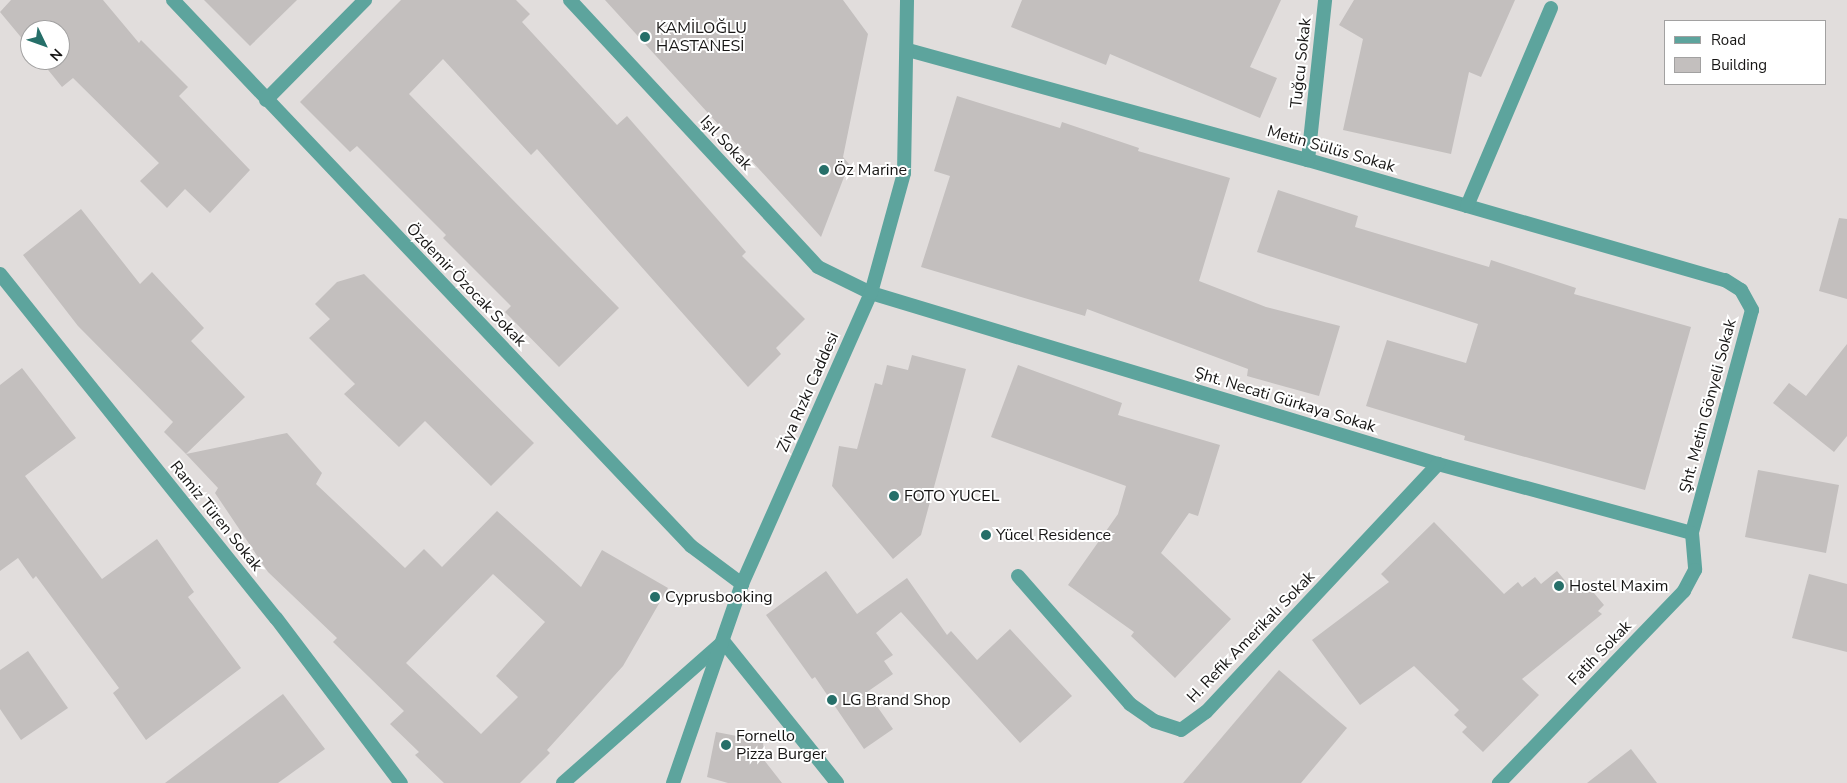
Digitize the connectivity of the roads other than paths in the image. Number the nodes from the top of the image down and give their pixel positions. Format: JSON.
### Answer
{"nodes":[{"id":1,"x":173,"y":0,"type":"edge"},
{"id":2,"x":365,"y":0,"type":"edge"},
{"id":3,"x":570,"y":0,"type":"edge"},
{"id":4,"x":907,"y":0,"type":"edge"},
{"id":5,"x":1325,"y":0,"type":"edge"},
{"id":6,"x":1551,"y":8,"type":"dead end"},
{"id":7,"x":908,"y":50,"type":"junction"},
{"id":8,"x":266,"y":100,"type":"junction"},
{"id":9,"x":1308,"y":160,"type":"junction"},
{"id":10,"x":1467,"y":206,"type":"junction"},
{"id":11,"x":0,"y":274,"type":"edge"},
{"id":12,"x":1742,"y":290,"type":"joint"},
{"id":13,"x":871,"y":293,"type":"junction"},
{"id":14,"x":1438,"y":464,"type":"junction"},
{"id":15,"x":1692,"y":533,"type":"junction"},
{"id":16,"x":1018,"y":576,"type":"dead end"},
{"id":17,"x":742,"y":584,"type":"junction"},
{"id":18,"x":723,"y":641,"type":"junction"},
{"id":19,"x":401,"y":783,"type":"edge"},
{"id":20,"x":563,"y":783,"type":"edge"},
{"id":21,"x":673,"y":783,"type":"edge"},
{"id":22,"x":837,"y":783,"type":"edge"},
{"id":23,"x":1498,"y":783,"type":"edge"}],
"edges":[{"from":1,"to":8,"type":"street","name":"Özdemir Özocak Sokak"},
{"from":2,"to":8,"type":"street"},
{"from":3,"to":13,"type":"street","name":"Işıl Sokak"},
{"from":4,"to":7,"type":"street","name":"Ziya Rızkı Caddesi"},
{"from":5,"to":9,"type":"street","name":"Tuğcu Sokak"},
{"from":6,"to":10,"type":"street"},
{"from":7,"to":9,"type":"street","name":"Metin Sülüs Sokak"},
{"from":7,"to":13,"type":"street","name":"Ziya Rızkı Caddesi"},
{"from":8,"to":17,"type":"street","name":"Özdemir Özocak Sokak"},
{"from":9,"to":10,"type":"street","name":"Metin Sülüs Sokak"},
{"from":10,"to":12,"type":"street","name":"Metin Sülüs Sokak"},
{"from":11,"to":19,"type":"street","name":"Ramiz Türen Sokak"},
{"from":12,"to":15,"type":"street","name":"Şht. Metin Gönyeli Sokak"},
{"from":13,"to":14,"type":"street","name":"Şht. Necati Gürkaya Sokak"},
{"from":13,"to":17,"type":"street","name":"Ziya Rızkı Caddesi"},
{"from":14,"to":15,"type":"street","name":"Şht. Necati Gürkaya Sokak"},
{"from":14,"to":16,"type":"street","name":"H. Refik Amerikalı Sokak"},
{"from":15,"to":23,"type":"street","name":"Fatih Sokak"},
{"from":17,"to":18,"type":"street","name":"Ziya Rızkı Caddesi"},
{"from":18,"to":20,"type":"street"},
{"from":18,"to":21,"type":"street","name":"Ziya Rızkı Caddesi"},
{"from":18,"to":22,"type":"street"}]}
